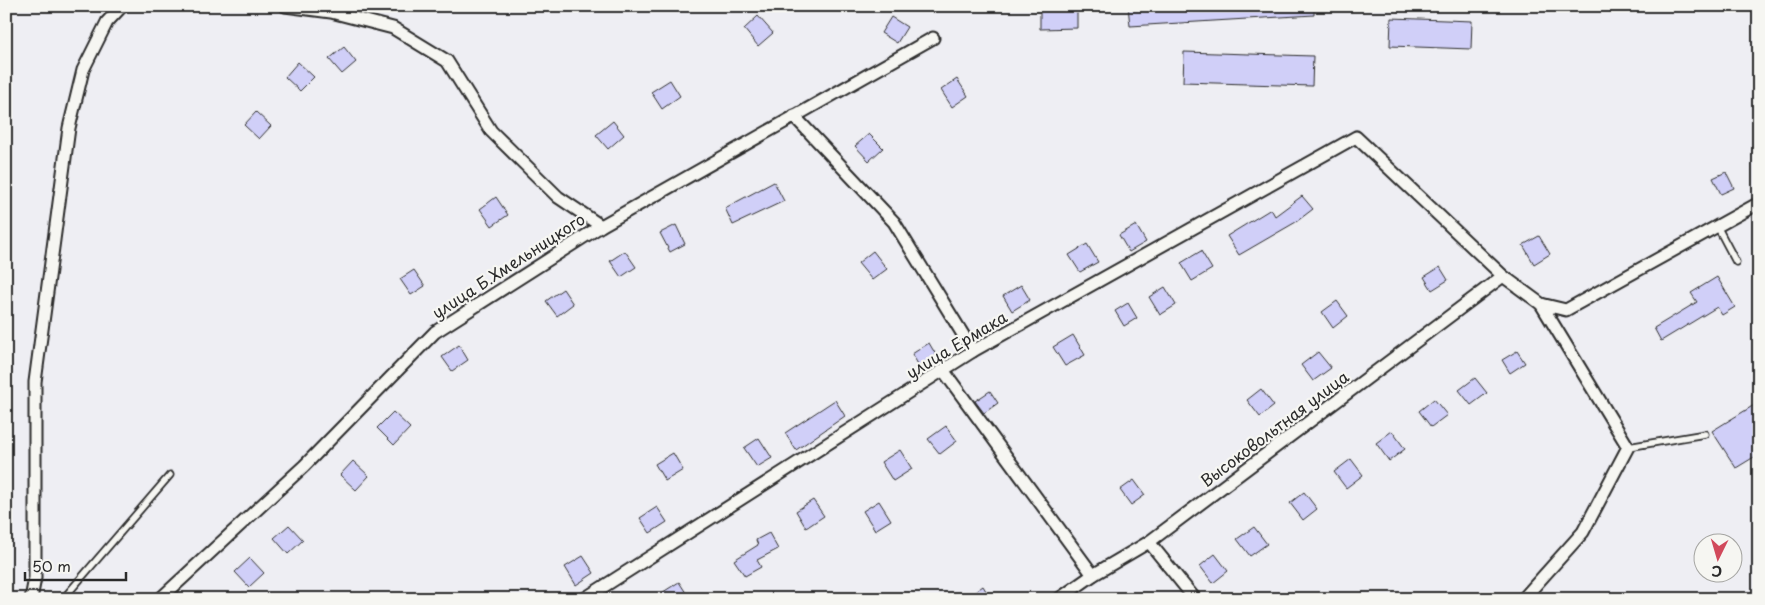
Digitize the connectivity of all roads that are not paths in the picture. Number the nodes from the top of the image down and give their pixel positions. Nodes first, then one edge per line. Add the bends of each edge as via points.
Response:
1 (122, 6) edge
2 (285, 6) edge
3 (933, 38) dead end
4 (794, 116) junction
5 (1759, 203) edge
6 (600, 226) junction
7 (1717, 226) junction
8 (1736, 262) dead end
9 (1503, 276) junction
10 (1541, 304) junction
11 (973, 351) junction
12 (943, 370) junction
13 (1705, 434) dead end
14 (1628, 447) junction
15 (170, 475) dead end
16 (1150, 542) junction
17 (1093, 575) junction
18 (31, 599) edge
19 (62, 599) edge
20 (160, 599) edge
21 (584, 599) edge
22 (1059, 599) edge
23 (1195, 599) edge
24 (1523, 599) edge

1 - 18 street via 107,22 84,70 69,128 35,382 35,578
2 - 6 street via 331,12 393,28 447,61 491,131 558,197
3 - 4 street, улица Б.Хмельницкого
4 - 6 street, улица Б.Хмельницкого
4 - 11 street via 894,222
5 - 7 street
6 - 20 street, улица Б.Хмельницкого via 435,332 304,466
7 - 8 lane
7 - 10 street via 1566,310
9 - 10 street
9 - 11 street, улица Ермака via 1356,137
9 - 16 street, Высоковольтная улица
10 - 14 street
11 - 12 street, улица Ермака
12 - 17 street
12 - 21 street, улица Ермака
13 - 14 lane
14 - 24 street via 1583,532
15 - 19 lane
16 - 17 street, Высоковольтная улица
16 - 23 street
17 - 22 street, Высоковольтная улица

